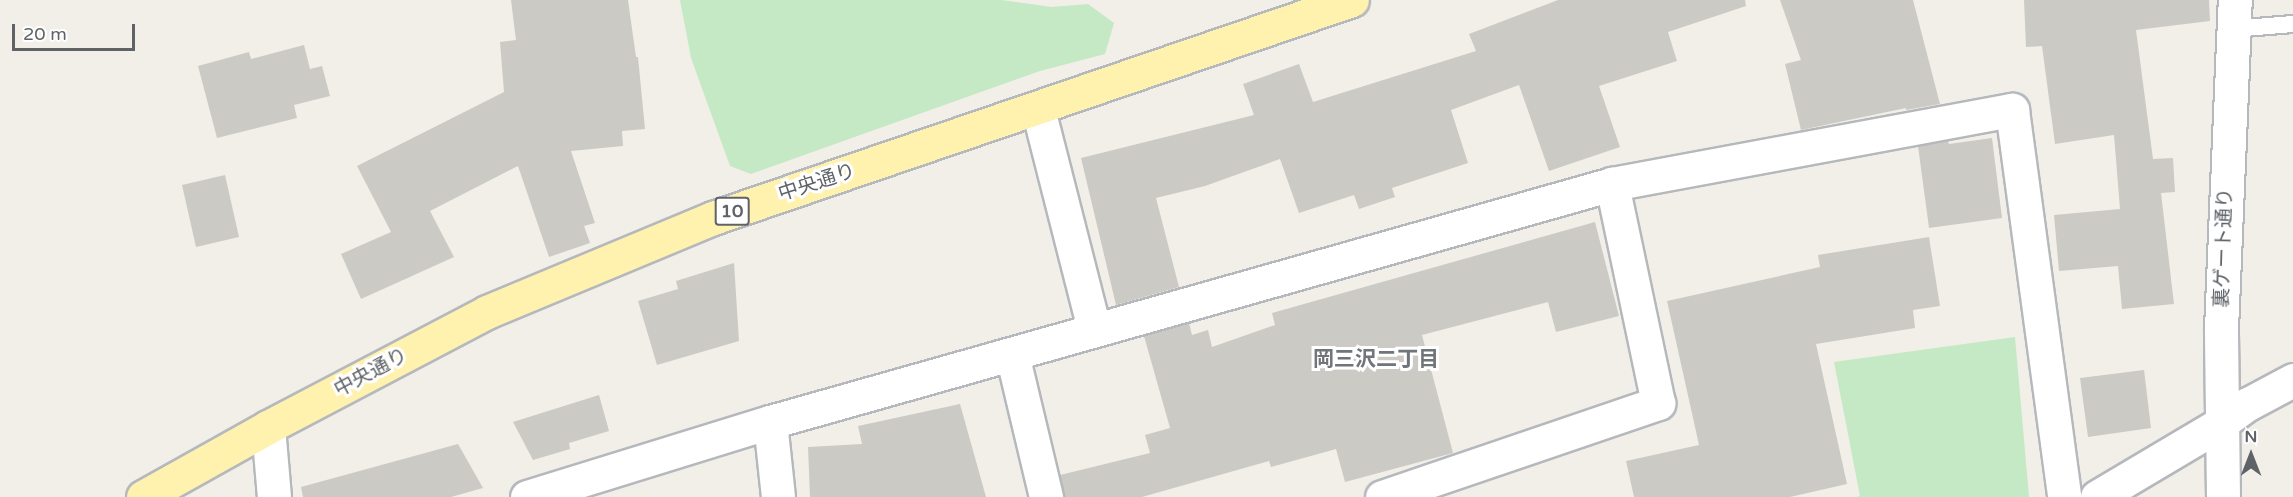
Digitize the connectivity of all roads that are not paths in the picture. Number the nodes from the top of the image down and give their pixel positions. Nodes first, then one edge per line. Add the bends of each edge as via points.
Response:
1 (1352, 0) edge
2 (2234, 15) edge
3 (2293, 24) edge
4 (1038, 109) junction
5 (1612, 184) junction
6 (1094, 329) junction
7 (1012, 354) junction
8 (2293, 380) edge
9 (770, 422) junction
10 (2220, 424) junction
11 (268, 427) junction
12 (143, 497) edge
13 (274, 497) edge
14 (527, 497) edge
15 (778, 497) edge
16 (1046, 497) edge
17 (1382, 497) edge
18 (2064, 497) edge
19 (2097, 497) edge
20 (2223, 497) edge

1 - 4 main road, 中央通り / 10
2 - 3 lane
2 - 10 street, 裏ゲート通り
4 - 6 street
4 - 11 main road, 中央通り / 10 via 713,218 487,312
5 - 6 street
5 - 17 street via 1658,403
5 - 18 street via 2012,110
6 - 7 street
7 - 9 street
7 - 16 street
8 - 10 street
9 - 14 street
9 - 15 street
10 - 19 street
10 - 20 street, 裏ゲート通り
11 - 12 main road, 中央通り / 10
11 - 13 street

